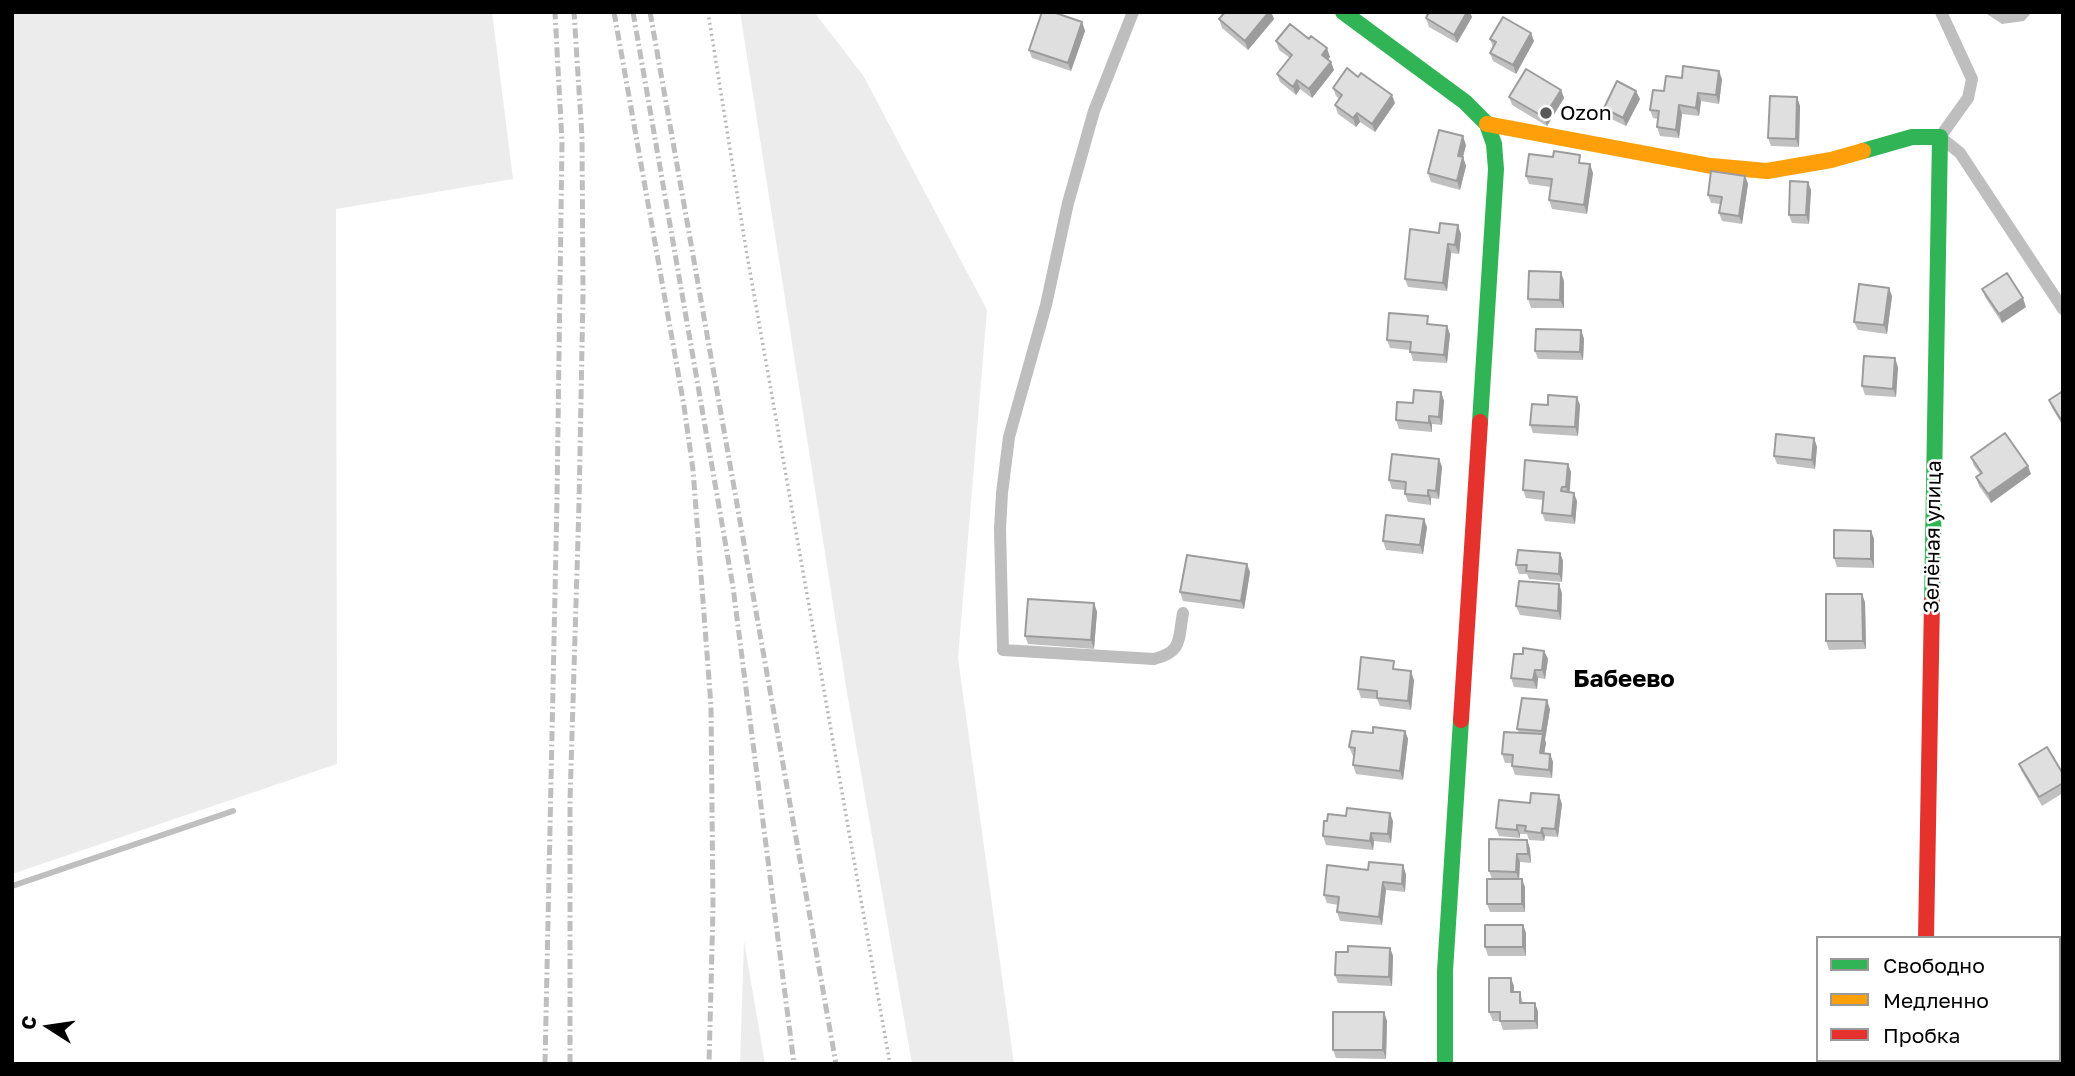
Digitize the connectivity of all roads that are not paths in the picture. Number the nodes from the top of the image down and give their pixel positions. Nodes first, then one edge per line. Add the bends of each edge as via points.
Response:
1 (1133, 12) edge
2 (1343, 12) edge
3 (1941, 12) edge
4 (1487, 124) junction
5 (1940, 137) junction
6 (2063, 309) edge
7 (1183, 612) dead end
8 (1926, 936) edge
9 (1445, 1064) edge

1 - 7 lane via 1094,111 1009,437 1000,529 1003,650 1154,659 1170,655 1177,645
2 - 4 street via 1465,102
3 - 5 lane via 1972,79 1968,98
4 - 5 street via 1711,166 1767,171 1831,160 1912,136
4 - 9 street via 1496,169 1445,971
5 - 6 lane via 1960,153
5 - 8 street, Зелёная улица

